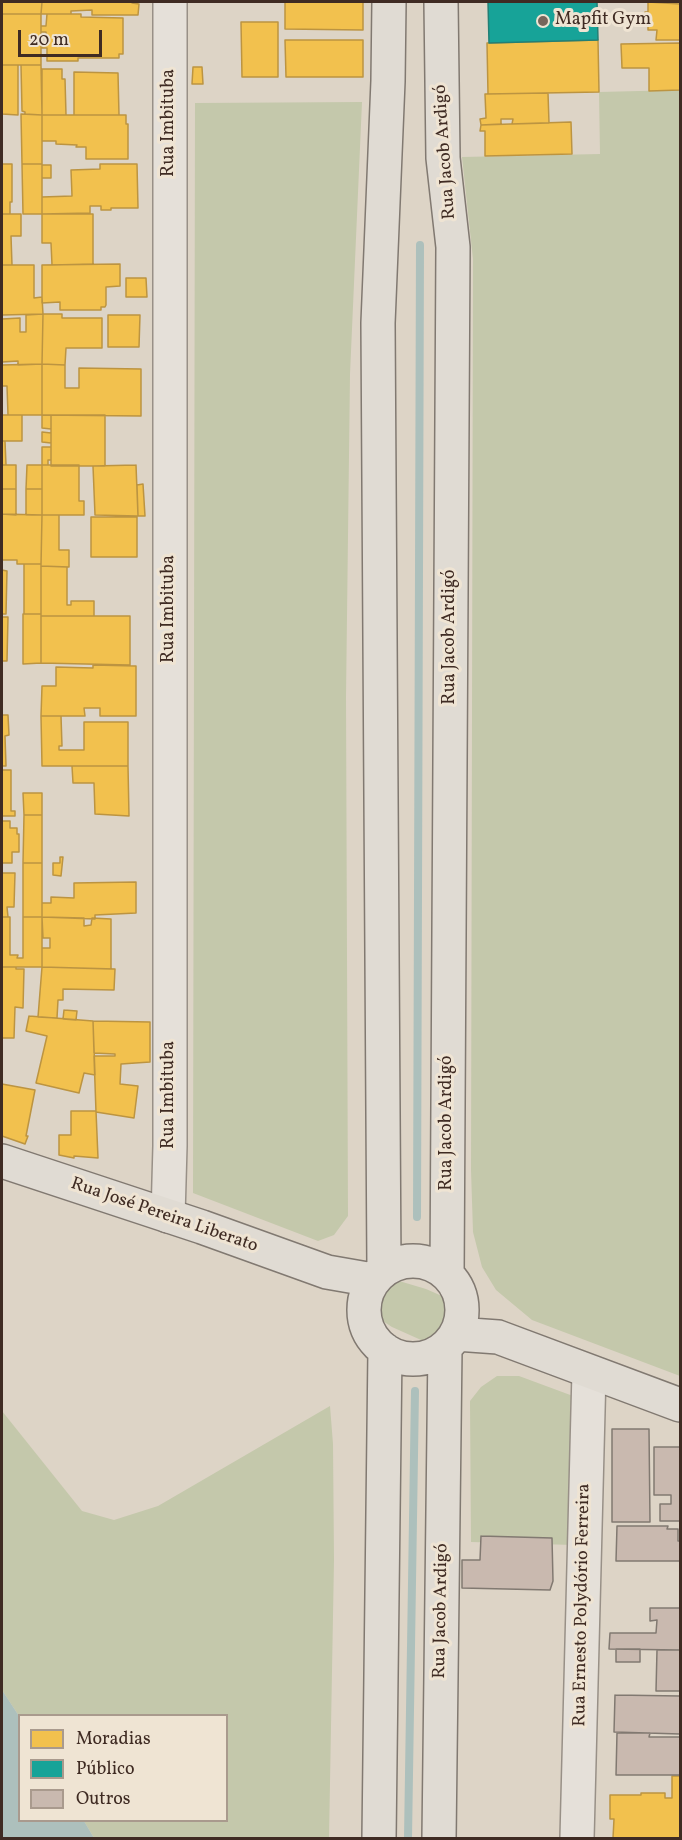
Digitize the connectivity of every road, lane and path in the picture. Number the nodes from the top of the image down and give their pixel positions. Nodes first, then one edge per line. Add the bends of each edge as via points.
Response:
1 (170, 2) edge
2 (389, 2) edge
3 (441, 2) edge
4 (2, 1161) edge
5 (168, 1216) junction
6 (327, 1272) junction
7 (379, 1275) junction
8 (454, 1287) junction
9 (364, 1312) junction
10 (498, 1337) junction
11 (450, 1341) junction
12 (385, 1350) junction
13 (589, 1372) junction
14 (681, 1405) edge
15 (379, 1839) edge
16 (439, 1839) edge
17 (577, 1839) edge

1 - 5 street, Rua Imbituba
2 - 7 main road via 378,323
3 - 8 main road, Rua Jacob Ardigó via 443,158 453,247
4 - 5 main road, Rua José Pereira Liberato
5 - 6 main road, Rua José Pereira Liberato
6 - 7 main road, Rua José Pereira Liberato
6 - 9 main road, Rua José Pereira Liberato
7 - 8 main road via 396,1263 423,1262 436,1266
7 - 9 main road via 366,1298
8 - 10 main road
8 - 11 main road via 462,1317
9 - 12 main road via 374,1340
10 - 11 main road
10 - 13 main road
11 - 12 main road via 434,1355 415,1359
11 - 16 main road, Rua Jacob Ardigó
12 - 15 main road
13 - 14 main road
13 - 17 street, Rua Ernesto Polydório Ferreira

